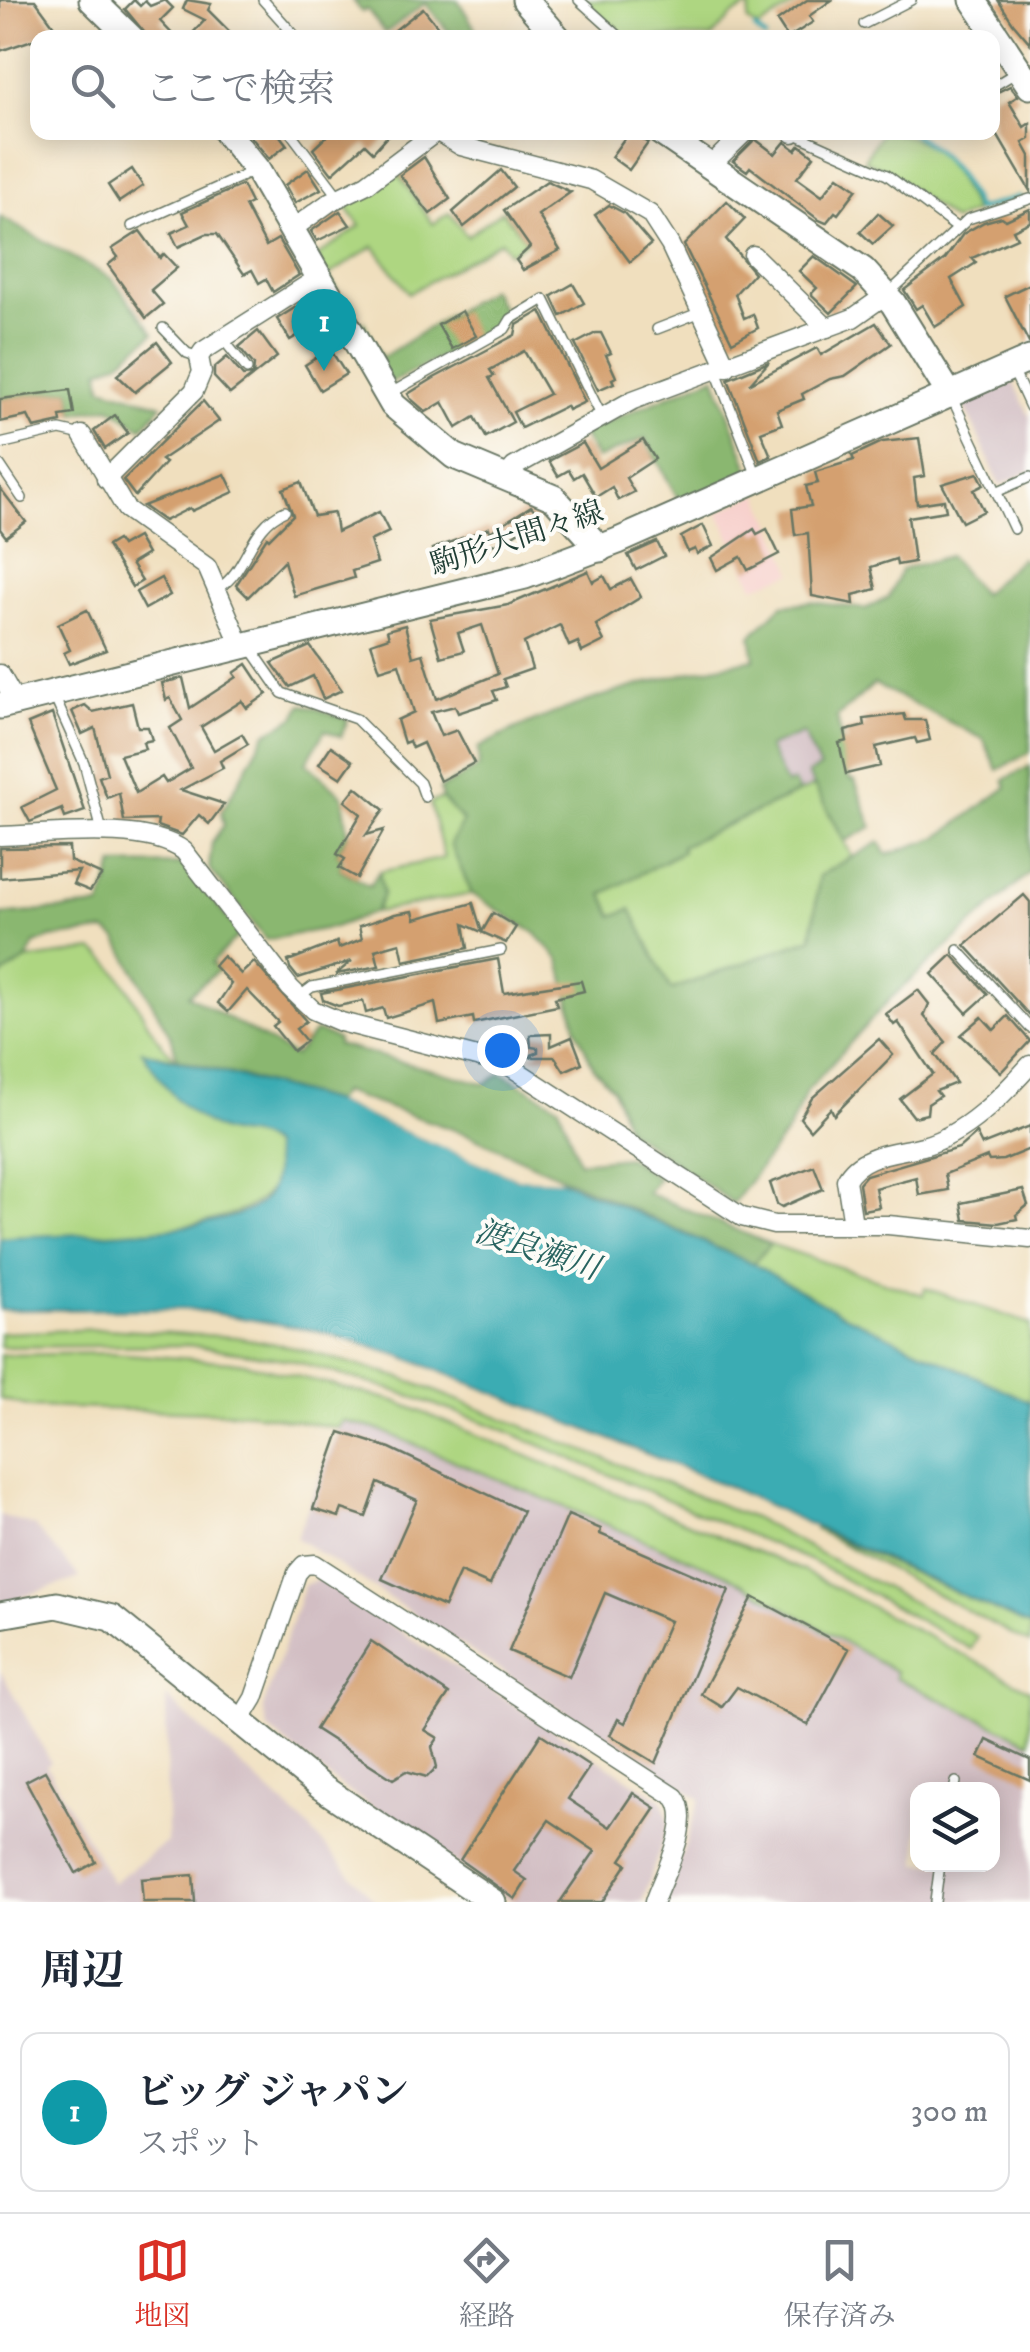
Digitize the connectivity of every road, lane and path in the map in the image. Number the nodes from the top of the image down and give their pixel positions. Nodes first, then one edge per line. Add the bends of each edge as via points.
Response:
1 (92, 0) edge
2 (264, 0) edge
3 (525, 0) edge
4 (580, 0) edge
5 (911, 0) edge
6 (973, 0) edge
7 (864, 24) dead end
8 (124, 30) edge
9 (290, 30) edge
10 (551, 30) edge
11 (612, 30) edge
12 (993, 30) edge
13 (1000, 40) edge
14 (1025, 78) edge
15 (1000, 85) edge
16 (233, 140) edge
17 (296, 140) edge
18 (426, 140) edge
19 (451, 140) edge
20 (672, 140) edge
21 (736, 140) edge
22 (809, 140) edge
23 (710, 166) junction
24 (257, 170) junction
25 (338, 197) junction
26 (1030, 199) edge
27 (132, 226) dead end
28 (958, 228) junction
29 (291, 230) junction
30 (753, 254) dead end
31 (318, 278) junction
32 (887, 294) junction
33 (701, 312) junction
34 (163, 328) dead end
35 (827, 328) junction
36 (657, 329) dead end
37 (222, 338) junction
38 (198, 357) junction
39 (1021, 363) edge
40 (247, 369) dead end
41 (722, 369) junction
42 (950, 395) junction
43 (387, 396) junction
44 (1030, 407) edge
45 (602, 415) junction
46 (82, 435) joint
47 (0, 444) edge
48 (0, 465) edge
49 (1030, 477) edge
50 (106, 479) junction
51 (504, 479) junction
52 (758, 480) junction
53 (996, 492) junction
54 (22, 498) dead end
55 (285, 511) dead end
56 (1014, 529) dead end
57 (600, 549) junction
58 (219, 588) junction
59 (245, 645) junction
60 (0, 674) edge
61 (53, 692) junction
62 (8, 704) edge
63 (425, 796) dead end
64 (102, 834) junction
65 (0, 836) edge
66 (501, 950) dead end
67 (958, 950) dead end
68 (298, 998) junction
69 (1030, 1028) edge
70 (1030, 1064) edge
71 (853, 1224) junction
72 (1030, 1239) edge
73 (0, 1615) edge
74 (240, 1722) junction
75 (939, 1872) edge
76 (493, 1902) edge
77 (654, 1902) edge
78 (935, 1902) edge

1 - 8 street
2 - 9 lane
3 - 10 street
4 - 11 lane
5 - 7 lane
6 - 12 street
13 - 14 street
14 - 15 lane
16 - 24 street
17 - 25 lane
18 - 25 street
19 - 33 street via 592,180 650,214
20 - 23 street
21 - 23 street
22 - 28 lane via 887,176
23 - 32 street via 864,270
24 - 27 lane
24 - 29 street
25 - 29 street
26 - 28 lane
28 - 32 lane
29 - 31 street
30 - 35 street
31 - 37 street
31 - 43 street
32 - 35 street
32 - 42 street
33 - 36 lane
33 - 41 street
34 - 38 lane
35 - 41 street
37 - 38 street
37 - 40 lane
38 - 50 street via 202,372 194,391
39 - 42 street, 駒形大間々線
39 - 44 lane
41 - 45 street
41 - 52 lane
42 - 52 street, 駒形大間々線
42 - 53 lane
43 - 45 lane via 505,329 544,299
43 - 51 street via 436,444
45 - 51 street
46 - 47 lane via 60,430
46 - 50 street
48 - 54 lane
49 - 53 lane
50 - 58 street via 126,509 198,559
51 - 57 street via 560,502
52 - 57 street, 駒形大間々線
53 - 56 lane
55 - 58 lane via 261,528
57 - 59 street, 駒形大間々線 via 475,591
58 - 59 street
59 - 61 street, 駒形大間々線
59 - 63 lane via 276,688 356,719
60 - 62 street
61 - 62 street, 駒形大間々線
61 - 64 lane via 84,764
64 - 65 street
64 - 68 street via 155,839 184,850
66 - 68 lane via 312,988
67 - 69 lane
68 - 71 street via 329,1018 508,1065 742,1216 774,1224
70 - 71 street via 985,1109 939,1141 858,1163 846,1180
71 - 72 street
73 - 74 street via 57,1605 112,1618
74 - 76 street via 330,1794
74 - 77 street via 297,1573 315,1564 676,1797 682,1822
75 - 78 lane

